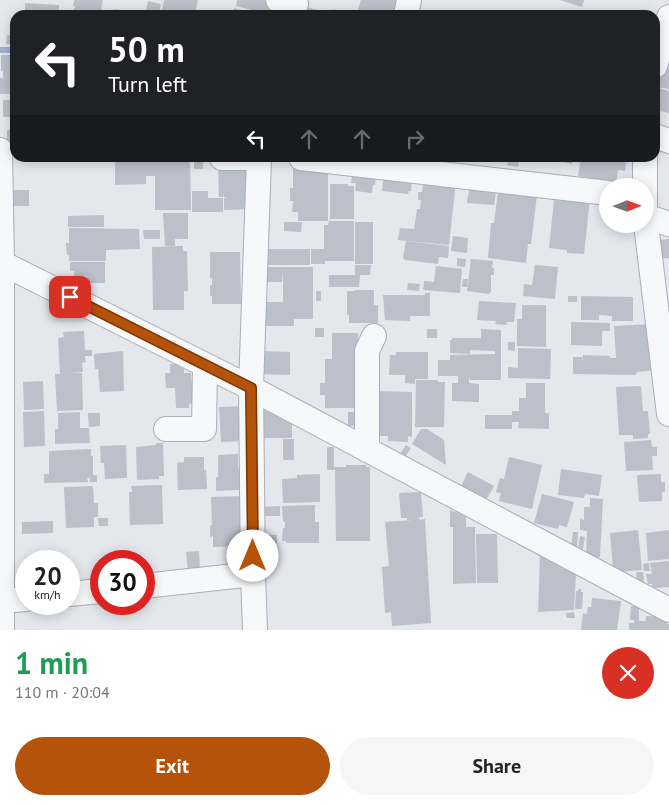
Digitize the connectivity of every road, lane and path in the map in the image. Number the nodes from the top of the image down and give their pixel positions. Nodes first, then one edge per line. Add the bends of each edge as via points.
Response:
1 (669, 17) edge
2 (660, 48) edge
3 (0, 151) edge
4 (259, 162) edge
5 (379, 162) edge
6 (645, 162) edge
7 (645, 178) edge
8 (599, 192) edge
9 (654, 219) edge
10 (669, 224) edge
11 (648, 233) edge
12 (1, 262) edge
13 (374, 336) dead end
14 (1, 342) edge
15 (205, 365) junction
16 (251, 388) junction
17 (669, 414) edge
18 (166, 428) dead end
19 (367, 450) junction
20 (1, 502) edge
21 (253, 574) junction
22 (155, 585) edge
23 (15, 600) edge
24 (2, 601) junction
25 (669, 610) edge
26 (2, 630) edge
27 (255, 630) edge

1 - 2 street
3 - 12 street
4 - 16 street
5 - 8 street
6 - 7 street
9 - 10 street
11 - 17 street
12 - 14 street
12 - 15 street
13 - 19 street via 367,351
14 - 20 street
15 - 16 street
15 - 18 street via 204,429
16 - 19 street
16 - 21 street
19 - 25 street
20 - 24 street
21 - 22 street
21 - 27 street
23 - 24 street
24 - 26 street

